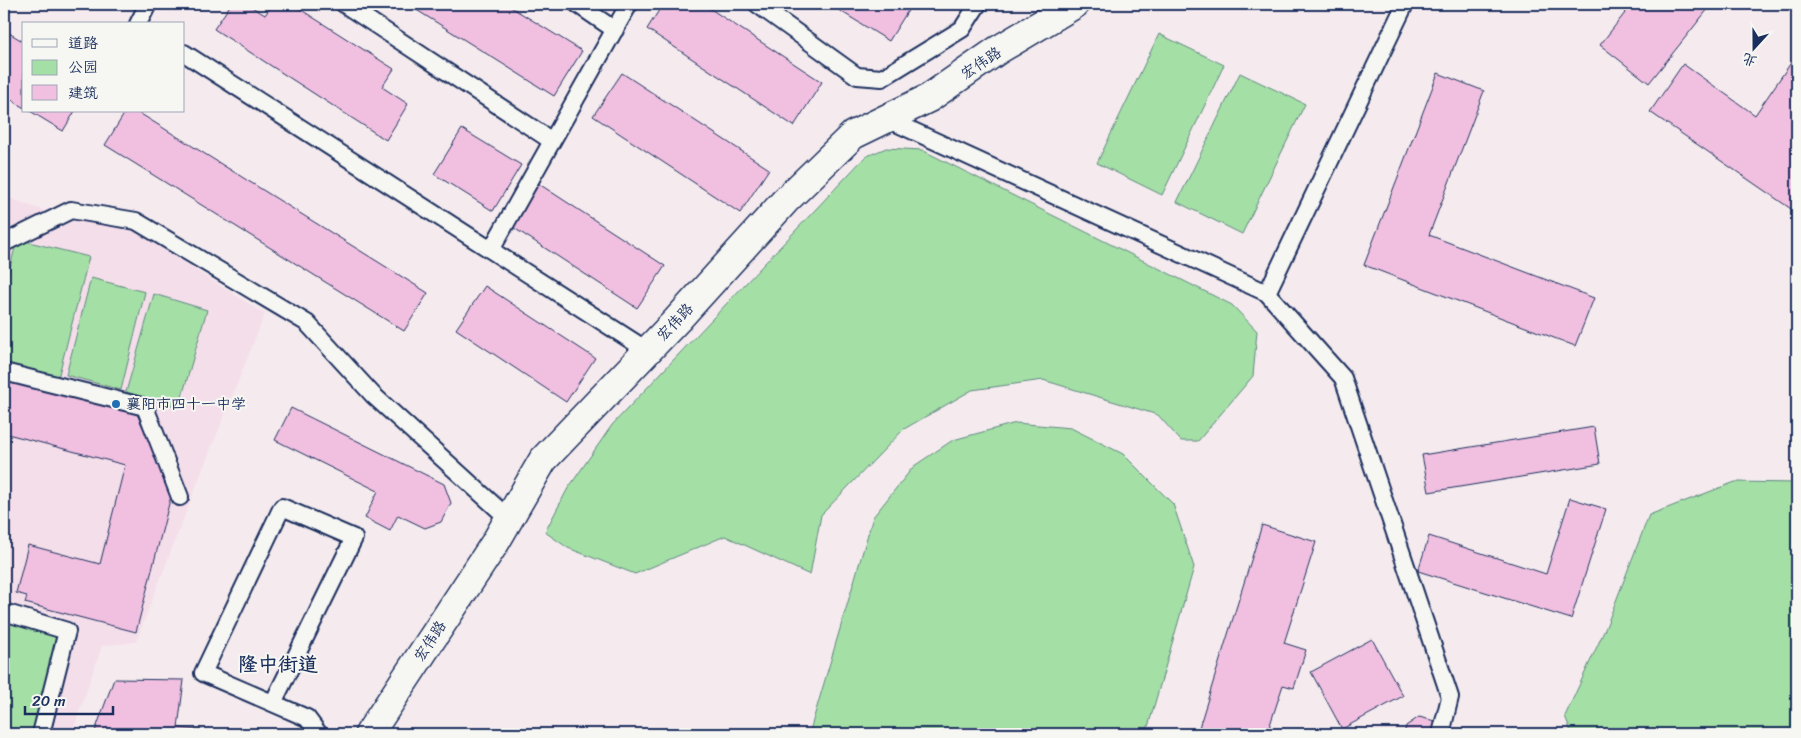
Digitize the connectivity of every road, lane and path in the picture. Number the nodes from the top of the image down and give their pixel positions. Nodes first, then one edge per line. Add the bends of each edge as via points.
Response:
1 (148, 4) edge
2 (344, 4) edge
3 (577, 4) edge
4 (629, 4) edge
5 (757, 4) edge
6 (978, 4) edge
7 (1075, 4) edge
8 (1406, 4) edge
9 (139, 22) edge
10 (615, 30) junction
11 (185, 54) edge
12 (887, 119) junction
13 (552, 141) junction
14 (4, 243) edge
15 (491, 250) junction
16 (1267, 293) junction
17 (648, 351) junction
18 (4, 372) edge
19 (180, 497) dead end
20 (508, 519) junction
21 (4, 612) edge
22 (273, 703) junction
23 (41, 734) edge
24 (320, 734) edge
25 (369, 734) edge
26 (1441, 734) edge

1 - 9 lane
2 - 13 lane
3 - 10 lane
4 - 10 lane
5 - 6 lane via 857,76 882,78 962,30
7 - 12 street, 宏伟路 via 998,50 929,98
8 - 16 lane
10 - 13 lane
11 - 15 lane
12 - 16 lane
12 - 17 street, 宏伟路 via 853,135 785,201
13 - 15 lane
14 - 20 lane via 71,210 136,221 307,323 373,395
15 - 17 lane
16 - 26 lane via 1343,378 1450,696
17 - 20 street, 宏伟路 via 543,460
18 - 19 lane via 145,407
20 - 25 street, 宏伟路
21 - 23 lane via 67,630
22 - 22 lane via 203,673 282,507 354,538
22 - 24 lane via 307,718

